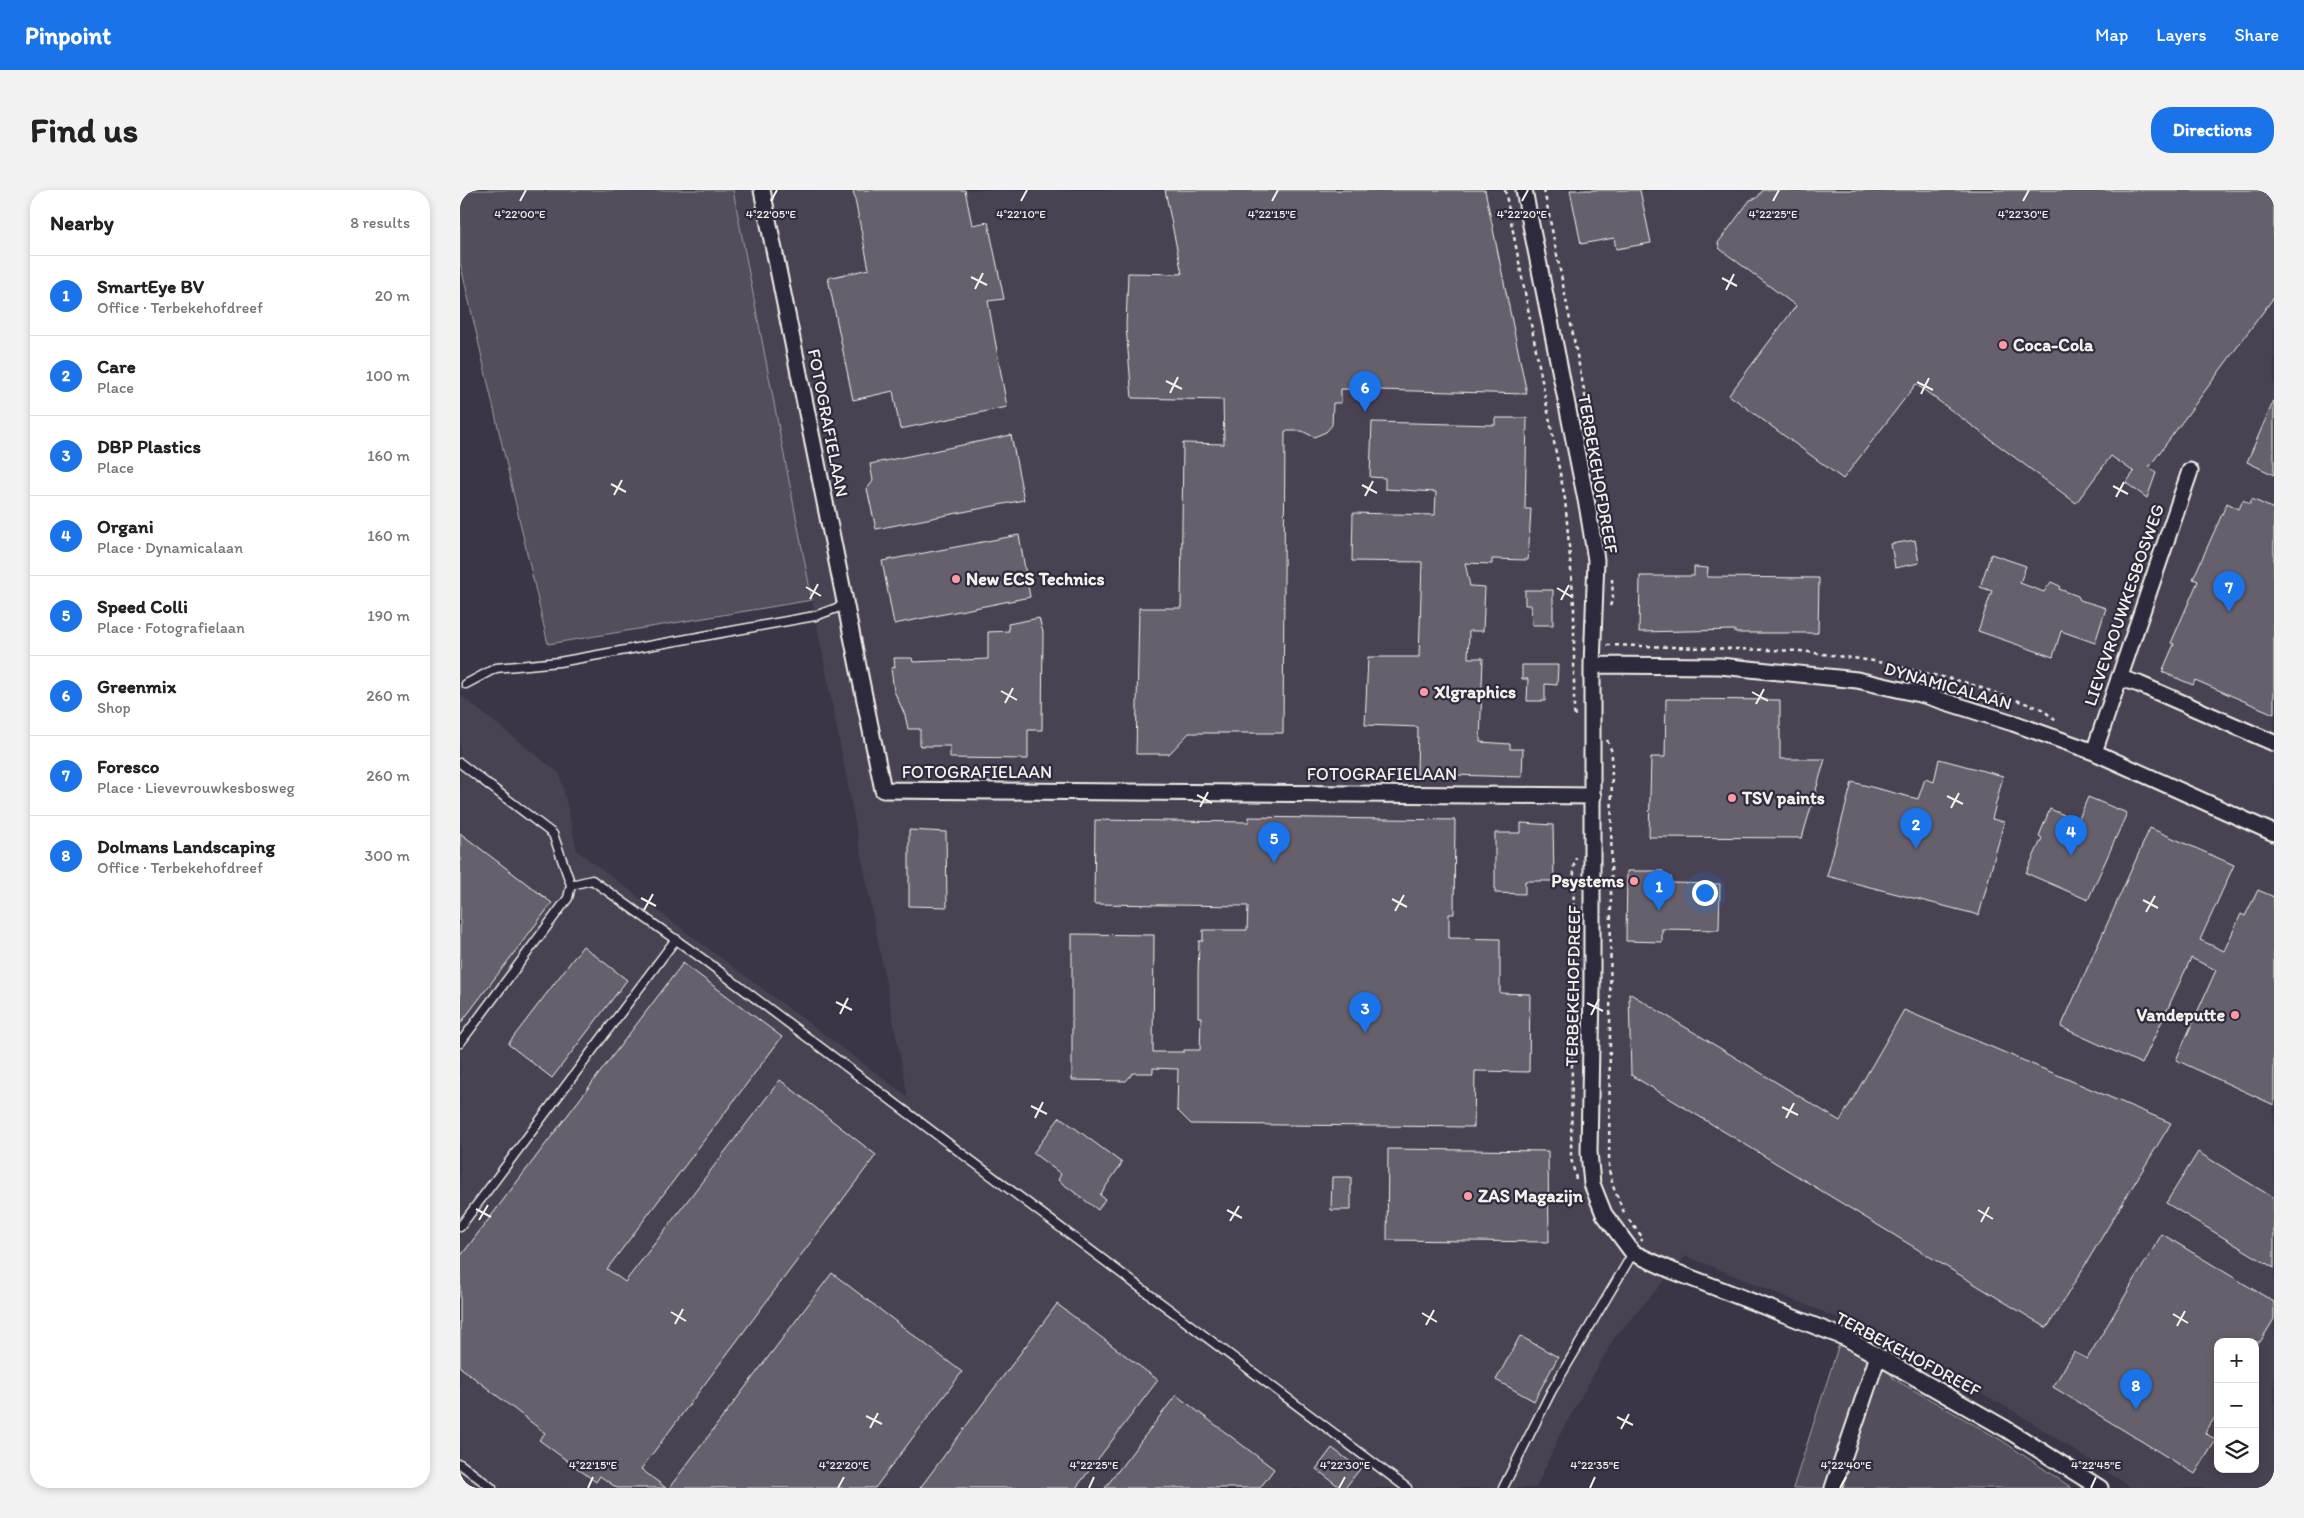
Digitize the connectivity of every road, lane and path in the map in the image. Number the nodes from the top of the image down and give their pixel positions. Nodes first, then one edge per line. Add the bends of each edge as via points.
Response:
1 (762, 190) edge
2 (1505, 190) edge
3 (1524, 190) edge
4 (2190, 471) dead end
5 (845, 605) junction
6 (1592, 665) junction
7 (1575, 670) dead end
8 (2119, 678) junction
9 (466, 684) dead end
10 (1606, 737) dead end
11 (2274, 743) edge
12 (2094, 752) junction
13 (460, 763) edge
14 (1593, 796) junction
15 (2274, 833) edge
16 (571, 885) junction
17 (676, 939) junction
18 (460, 1043) edge
19 (460, 1227) edge
20 (1643, 1238) dead end
21 (1633, 1253) junction
22 (1878, 1356) junction
23 (460, 1464) edge
24 (492, 1488) edge
25 (1407, 1488) edge
26 (1503, 1488) edge
27 (1833, 1488) edge
28 (2100, 1488) edge

1 - 5 street, FOTOGRAFIELAAN
2 - 7 path via 1565,499 1572,567
3 - 6 street, TERBEKEHOFDREEF via 1596,560
4 - 8 street, LIEVEVROUWKESBOSWEG
5 - 9 lane via 815,616 587,656 496,668
5 - 14 street, FOTOGRAFIELAAN via 883,790
6 - 12 street, DYNAMICALAAN via 1720,666 1856,680 1933,698 2013,722
6 - 14 street, TERBEKEHOFDREEF
8 - 11 street
8 - 12 street, LIEVEVROUWKESBOSWEG
10 - 20 path via 1612,752 1609,1170 1626,1216
12 - 15 street, DYNAMICALAAN
13 - 16 lane via 553,834
14 - 21 street, TERBEKEHOFDREEF via 1589,1152 1592,1184 1604,1214
16 - 17 lane via 592,880
16 - 18 lane via 568,898
17 - 19 lane
17 - 25 lane
21 - 22 street, TERBEKEHOFDREEF via 1846,1338
21 - 26 lane via 1551,1392
22 - 27 street
22 - 28 street, TERBEKEHOFDREEF via 2006,1429
23 - 24 lane

